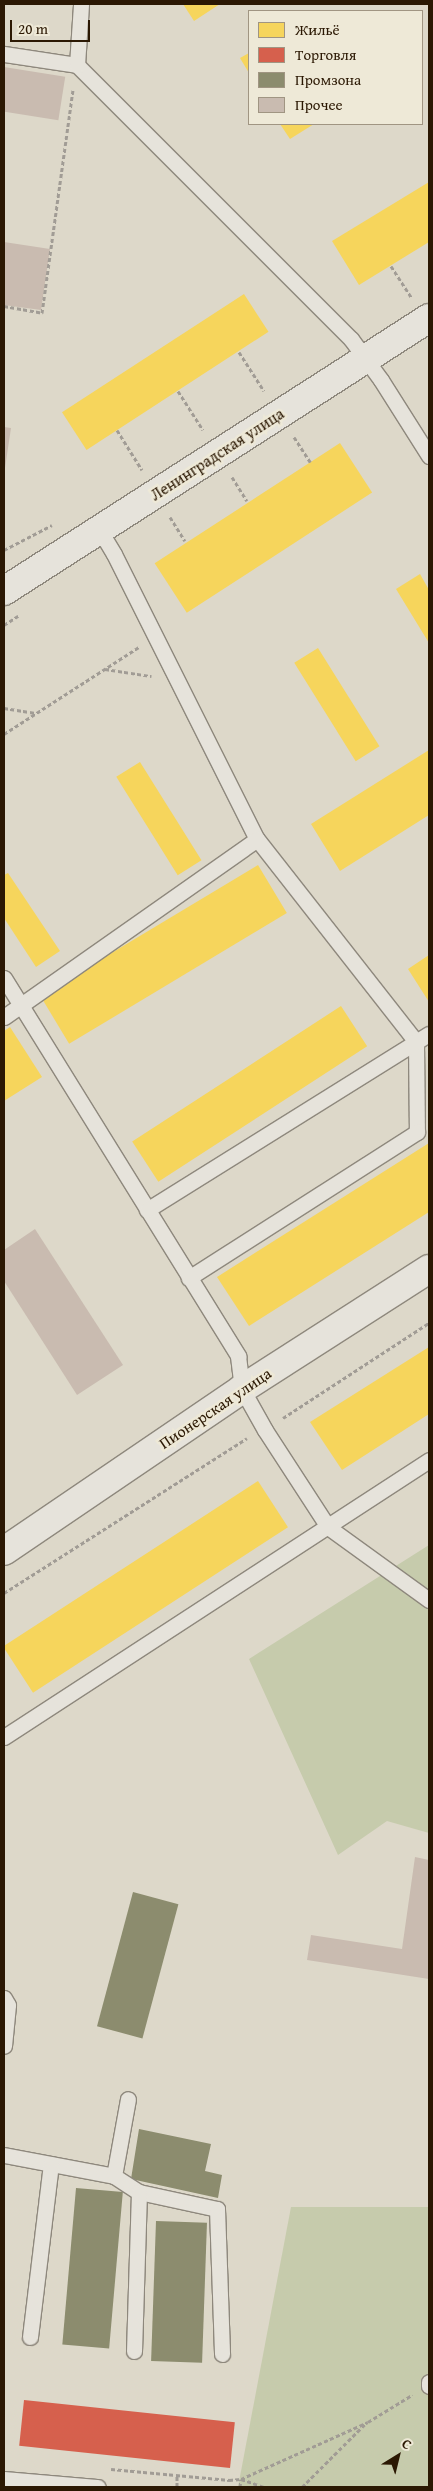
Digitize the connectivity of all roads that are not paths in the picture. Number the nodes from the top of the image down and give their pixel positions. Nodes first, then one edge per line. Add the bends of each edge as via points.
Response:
1 (81, 4) edge
2 (4, 54) edge
3 (77, 65) junction
4 (421, 309) edge
5 (365, 359) junction
6 (429, 456) edge
7 (100, 529) junction
8 (4, 591) edge
9 (257, 839) junction
10 (4, 978) edge
11 (21, 1006) junction
12 (4, 1017) edge
13 (429, 1034) edge
14 (416, 1042) junction
15 (147, 1210) junction
16 (429, 1269) edge
17 (189, 1278) junction
18 (242, 1390) junction
19 (429, 1460) edge
20 (328, 1527) junction
21 (4, 1550) edge
22 (429, 1600) edge
23 (4, 1737) edge
24 (4, 1998) edge
25 (4, 2046) edge
26 (128, 2099) dead end
27 (4, 2155) edge
28 (50, 2164) junction
29 (114, 2176) junction
30 (139, 2192) junction
31 (30, 2337) dead end
32 (134, 2351) dead end
33 (222, 2354) dead end
34 (4, 2479) edge
35 (98, 2487) edge

1 - 3 lane
2 - 3 lane
3 - 5 lane via 351,339
4 - 5 street, Ленинградская улица
5 - 6 lane
5 - 7 street, Ленинградская улица
7 - 8 street, Ленинградская улица
7 - 9 lane
9 - 11 lane
9 - 14 lane
10 - 11 lane
11 - 12 lane
11 - 15 lane
13 - 14 lane
14 - 15 lane
14 - 17 lane via 417,1132
15 - 17 lane
16 - 18 street, Пионерская улица
17 - 18 lane via 238,1356
18 - 20 lane
18 - 21 street, Пионерская улица
19 - 20 lane
20 - 22 lane
20 - 23 lane
24 - 25 lane via 8,2005
26 - 29 lane
27 - 28 lane
28 - 29 lane
28 - 31 lane
29 - 30 lane
30 - 32 lane
30 - 33 lane via 218,2209
34 - 35 lane

